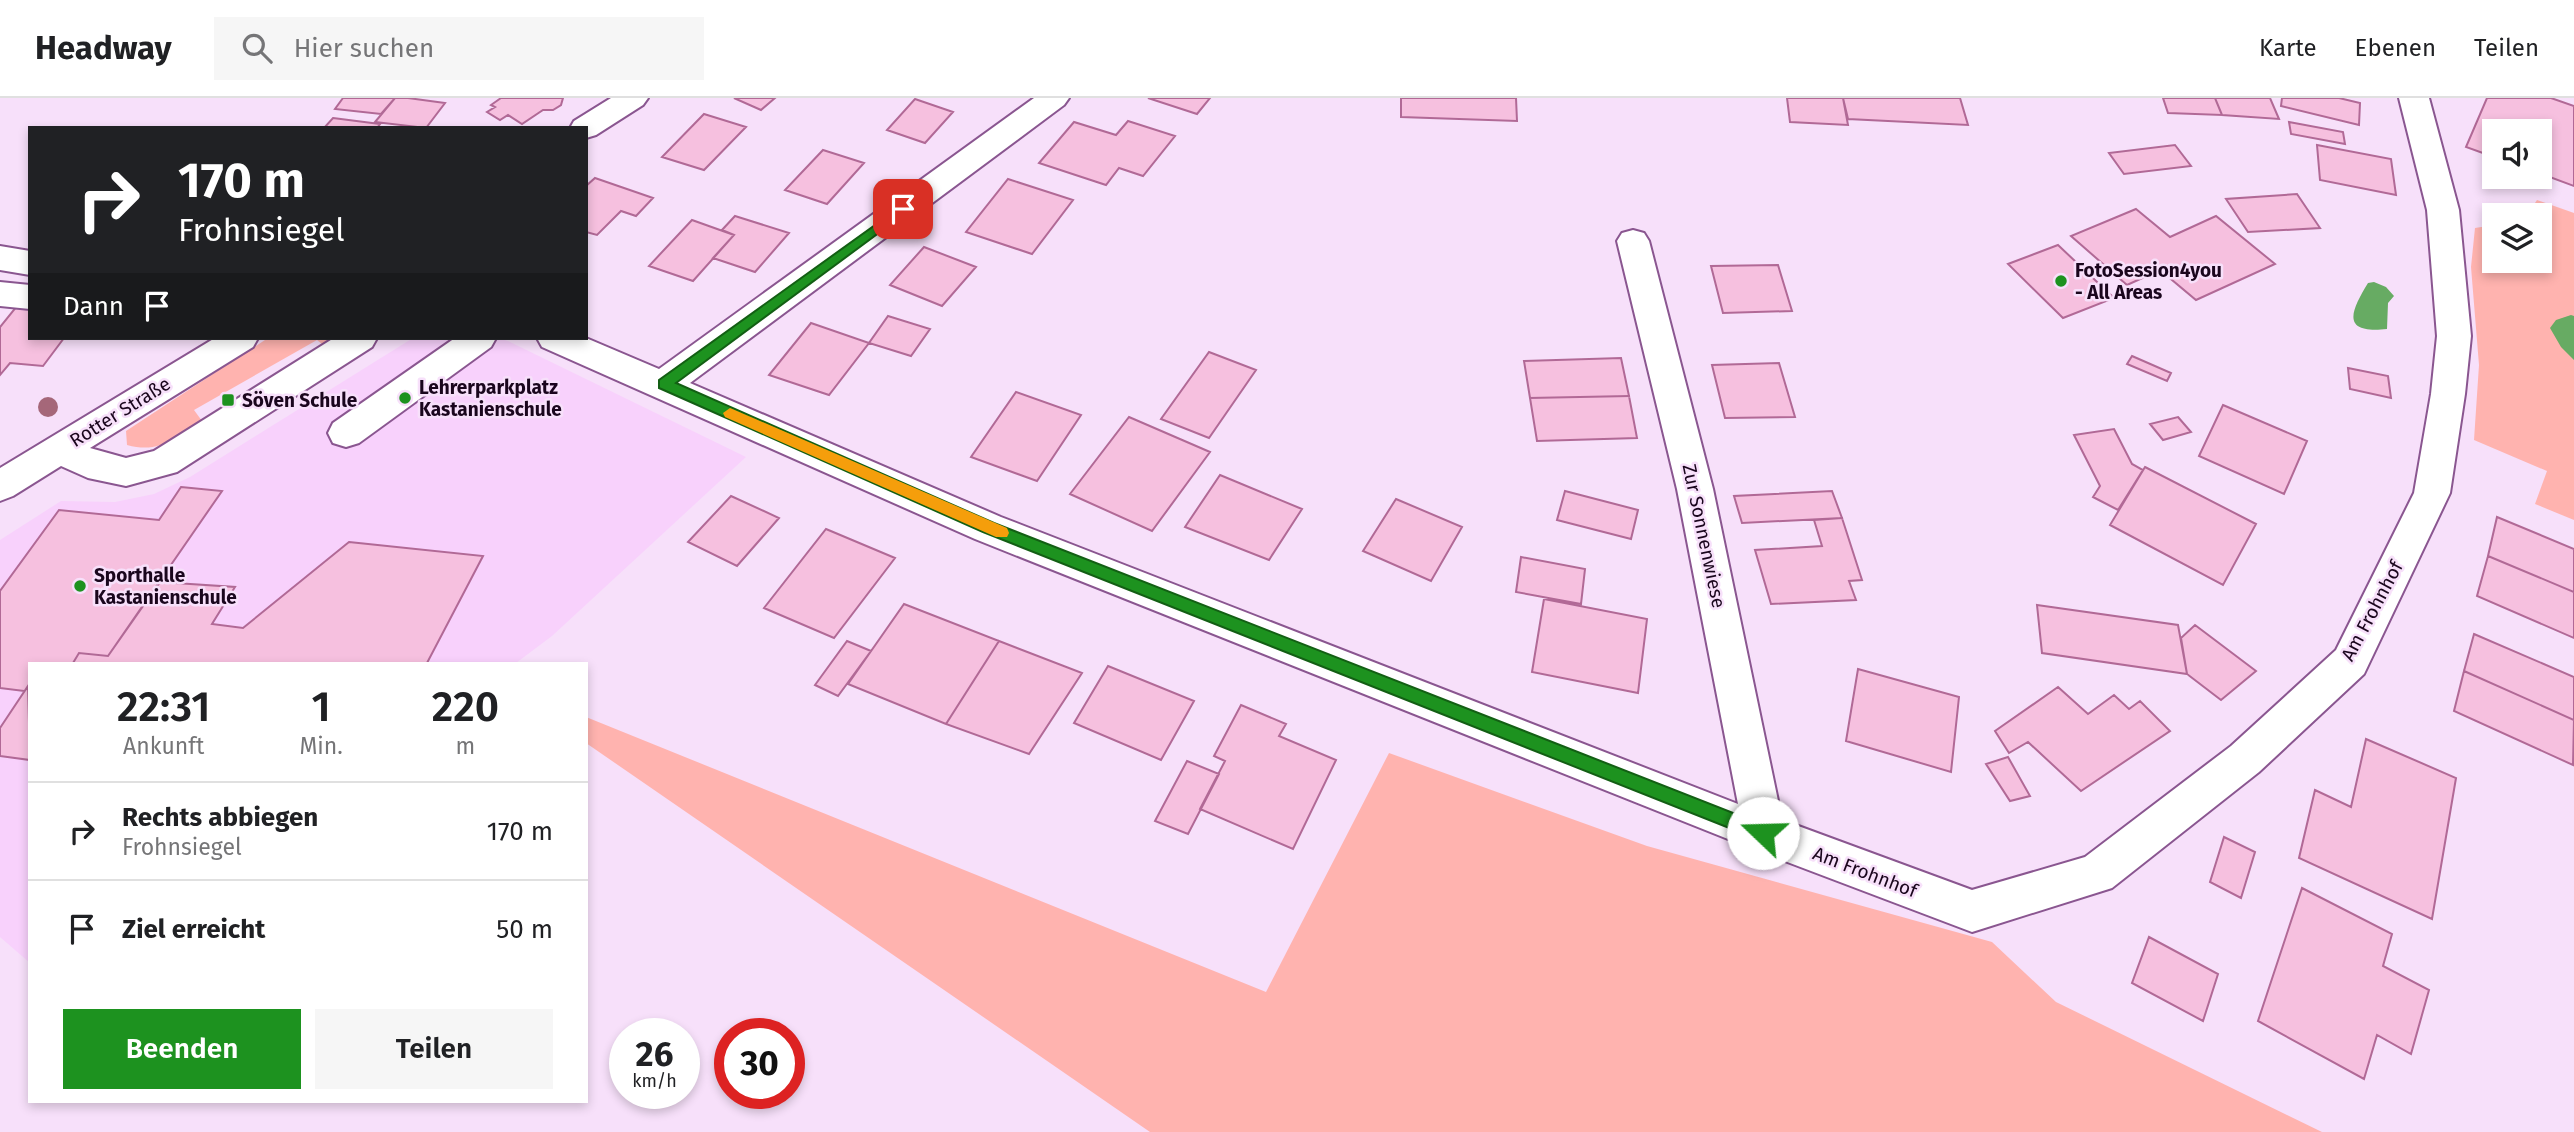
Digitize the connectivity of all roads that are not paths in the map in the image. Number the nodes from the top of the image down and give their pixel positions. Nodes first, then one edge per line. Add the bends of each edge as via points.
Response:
1 (633, 98) edge
2 (1055, 98) edge
3 (2414, 98) edge
4 (588, 126) edge
5 (1633, 241) dead end
6 (0, 294) edge
7 (28, 297) edge
8 (238, 340) edge
9 (357, 340) edge
10 (476, 340) edge
11 (559, 340) edge
12 (664, 384) junction
13 (346, 433) dead end
14 (60, 449) junction
15 (0, 486) edge
16 (1763, 833) junction

1 - 4 street
2 - 12 street
3 - 16 street, Am Frohnhof via 2443,210 2448,250 2454,336 2448,394 2432,494 2350,662 2245,760 2097,874 1972,911
5 - 16 street, Zur Sonnenwiese via 1695,489
6 - 7 street
8 - 14 street, Rotter Straße
9 - 14 street via 164,462 126,472 88,464
10 - 13 street
11 - 12 street, Am Frohnhof
12 - 16 street, Am Frohnhof via 988,528
14 - 15 street, Rotter Straße

